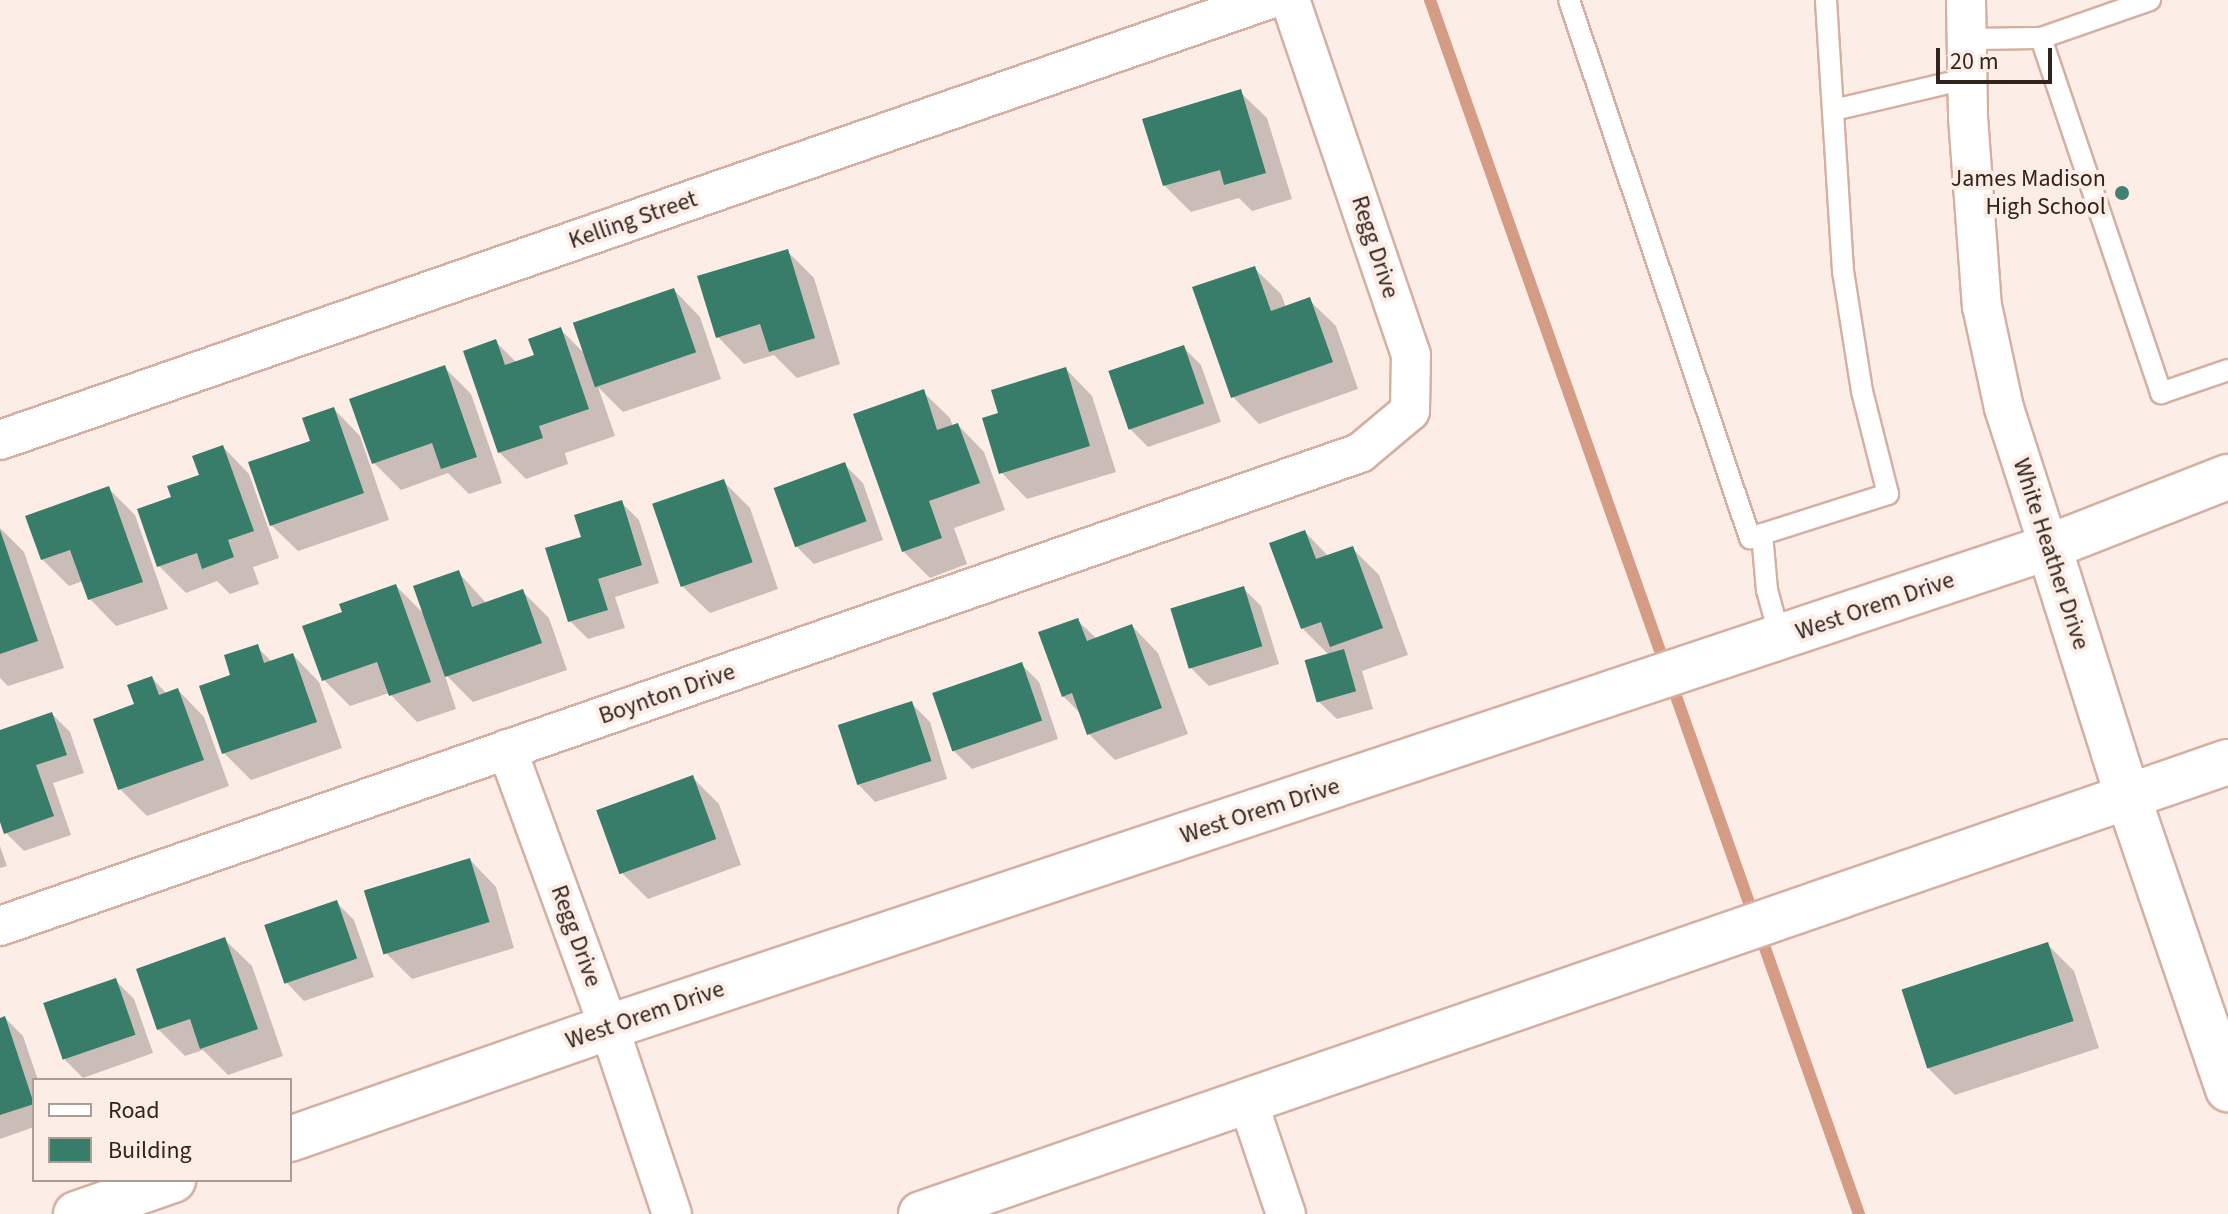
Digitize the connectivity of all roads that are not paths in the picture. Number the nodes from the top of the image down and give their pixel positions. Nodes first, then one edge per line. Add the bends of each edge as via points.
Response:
1 (1267, 0) edge
2 (1290, 0) edge
3 (1569, 0) edge
4 (1826, 0) edge
5 (1966, 0) edge
6 (2150, 0) edge
7 (2041, 38) junction
8 (1970, 39) junction
9 (1969, 78) junction
10 (1834, 110) junction
11 (2228, 370) edge
12 (0, 440) edge
13 (1335, 462) joint
14 (2228, 477) edge
15 (1762, 534) junction
16 (2049, 547) junction
17 (1763, 643) junction
18 (507, 749) junction
19 (2228, 762) edge
20 (2128, 797) junction
21 (0, 926) edge
22 (609, 1027) junction
23 (2228, 1089) edge
24 (1248, 1102) junction
25 (292, 1138) edge
26 (167, 1182) edge
27 (998, 1201) edge
28 (1280, 1212) edge
29 (76, 1214) edge
30 (672, 1214) edge
31 (921, 1214) edge

1 - 12 street, Kelling Street
2 - 13 street, Regg Drive via 1411,355 1410,411 1360,453
3 - 15 lane via 1750,538
4 - 10 lane
5 - 8 street, White Heather Drive
6 - 7 lane
7 - 8 lane
7 - 11 lane via 2161,393
8 - 9 street, White Heather Drive
9 - 10 lane
9 - 16 street, White Heather Drive via 1982,306 2004,408
10 - 15 lane via 1843,271 1862,391 1888,494
13 - 18 street, Boynton Drive
14 - 16 main road, West Orem Drive
15 - 17 lane via 1767,590
16 - 17 main road, West Orem Drive
16 - 20 main road, White Heather Drive
17 - 22 main road, West Orem Drive
18 - 21 street, Boynton Drive
18 - 22 street, Regg Drive
19 - 20 main road
20 - 23 main road, White Heather Drive
20 - 24 main road
22 - 25 main road, West Orem Drive
22 - 30 street, Regg Drive
24 - 27 main road
24 - 28 street
26 - 29 main road
27 - 31 main road

